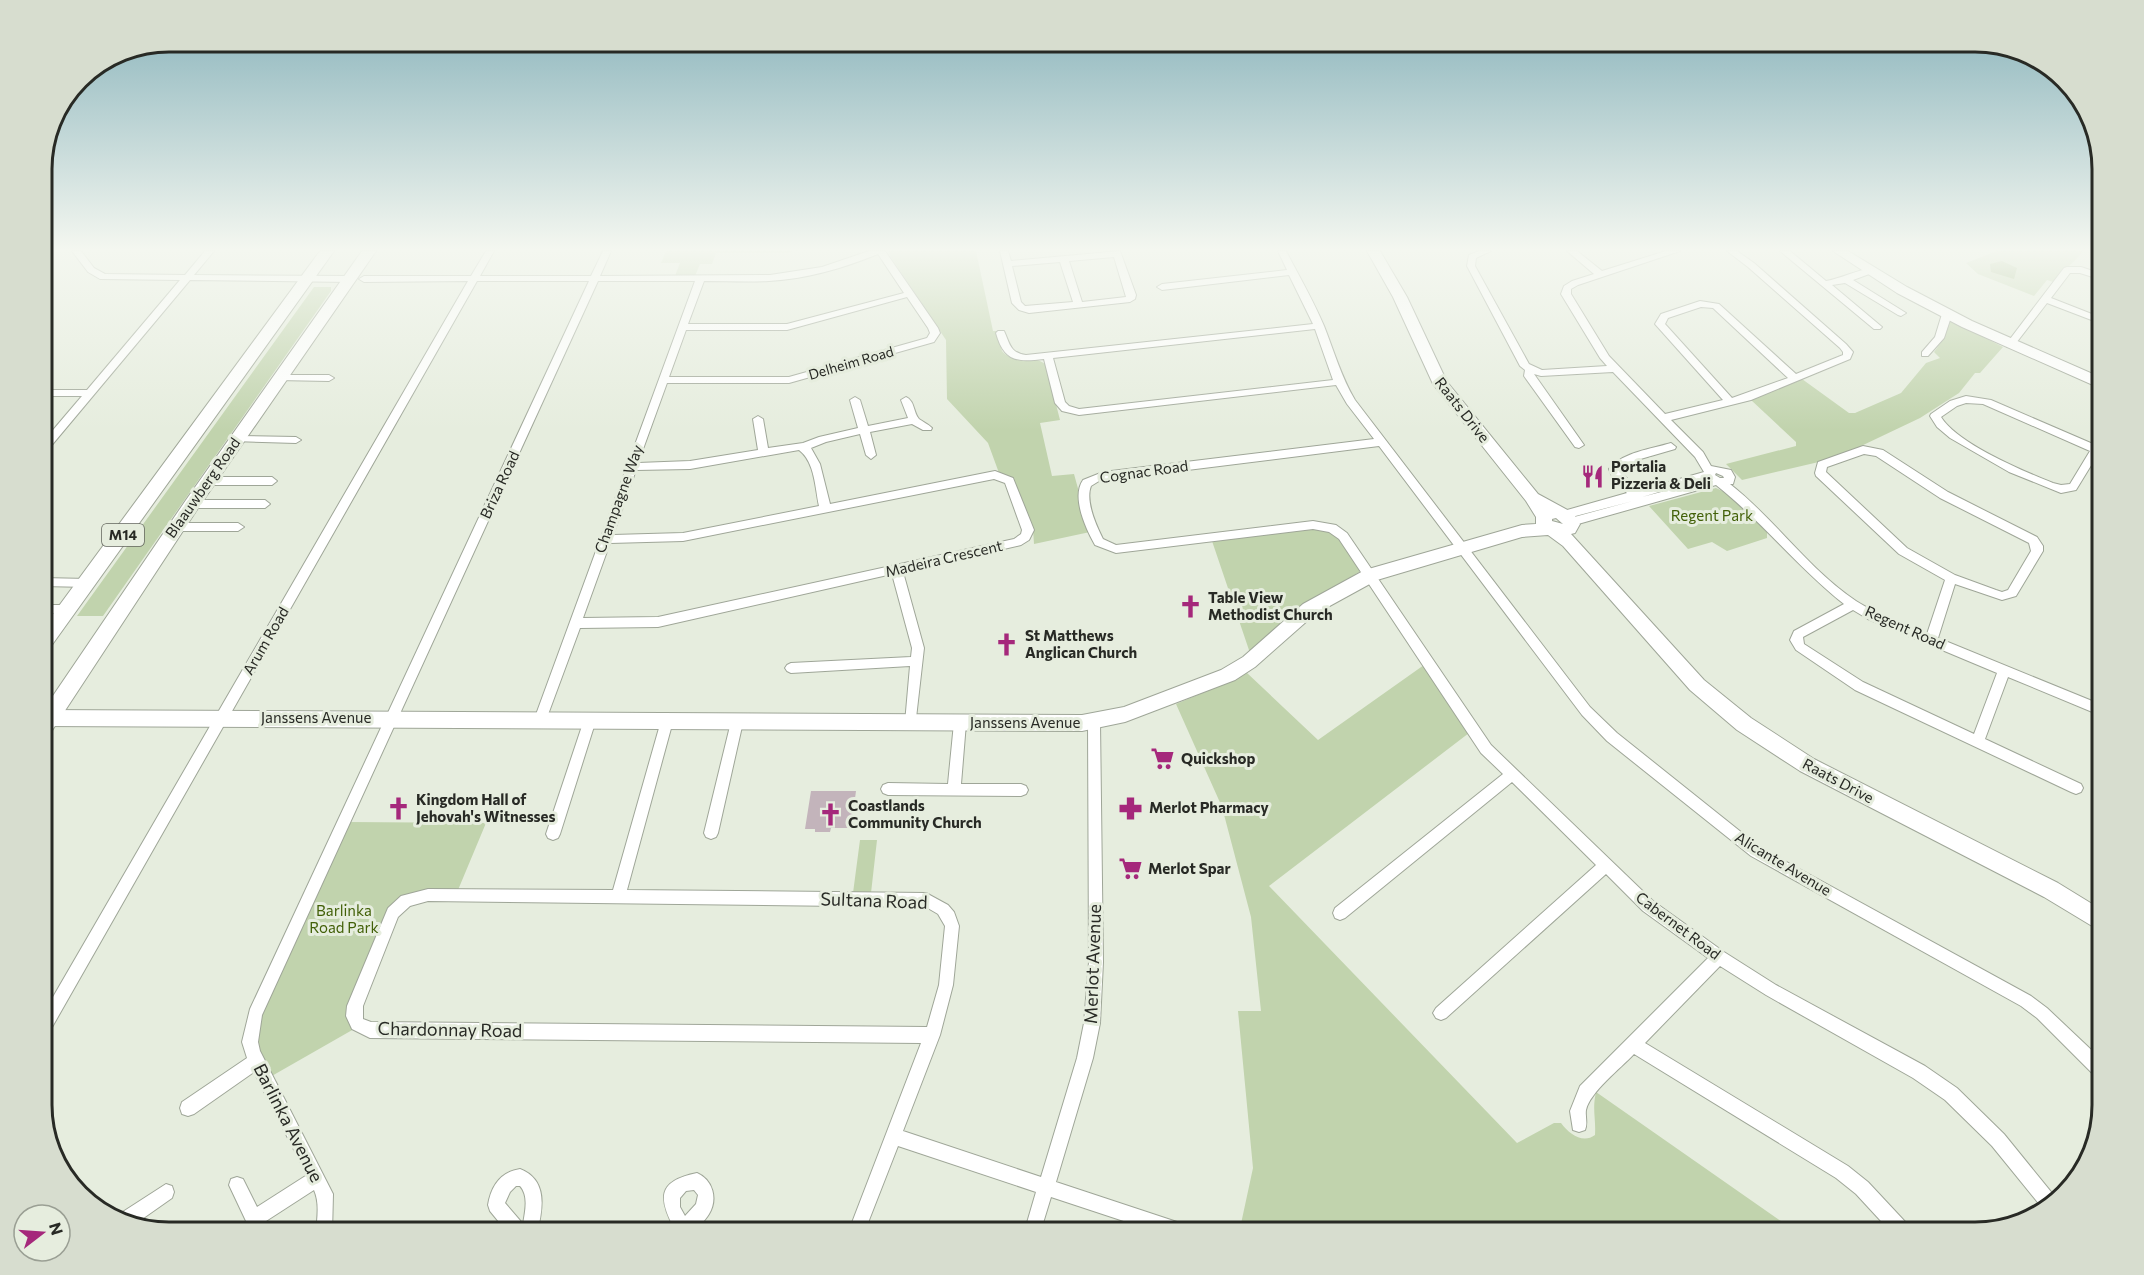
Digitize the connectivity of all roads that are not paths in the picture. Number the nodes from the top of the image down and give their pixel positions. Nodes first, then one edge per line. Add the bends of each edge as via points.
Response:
1 (160, 310) edge
2 (284, 310) edge
3 (333, 310) edge
4 (456, 310) edge
5 (580, 310) edge
6 (689, 310) edge
7 (848, 310) edge
8 (921, 310) edge
9 (1312, 310) edge
10 (1406, 310) edge
11 (1495, 310) edge
12 (1576, 310) edge
13 (1680, 310) edge
14 (1721, 310) edge
15 (1802, 310) edge
16 (1857, 310) edge
17 (1895, 310) edge
18 (1941, 310) edge
19 (2037, 310) edge
20 (2075, 310) edge
21 (1901, 314) dead end
22 (1947, 314) junction
23 (2091, 317) edge
24 (1319, 326) junction
25 (683, 327) junction
26 (1877, 327) dead end
27 (1001, 333) dead end
28 (2010, 345) junction
29 (1925, 354) dead end
30 (1048, 356) junction
31 (1614, 369) junction
32 (1530, 370) junction
33 (280, 378) junction
34 (328, 378) dead end
35 (1795, 379) junction
36 (2091, 379) edge
37 (663, 380) junction
38 (1339, 382) junction
39 (53, 393) edge
40 (90, 393) junction
41 (855, 400) dead end
42 (906, 400) dead end
43 (1730, 402) junction
44 (1663, 418) junction
45 (758, 419) dead end
46 (914, 420) junction
47 (927, 428) dead end
48 (864, 431) junction
49 (53, 437) edge
50 (237, 439) junction
51 (296, 440) dead end
52 (1382, 442) junction
53 (807, 445) junction
54 (1579, 445) dead end
55 (1671, 447) dead end
56 (2091, 448) edge
57 (764, 452) junction
58 (871, 455) dead end
59 (2091, 462) edge
60 (632, 467) junction
61 (1717, 476) junction
62 (208, 481) junction
63 (272, 481) dead end
64 (1638, 499) junction
65 (192, 504) junction
66 (265, 504) dead end
67 (825, 508) junction
68 (1557, 522) junction
69 (176, 527) junction
70 (238, 527) dead end
71 (605, 539) junction
72 (1463, 547) junction
73 (897, 570) junction
74 (1371, 575) junction
75 (1951, 578) junction
76 (53, 582) edge
77 (88, 583) junction
78 (1852, 605) junction
79 (53, 609) edge
80 (68, 609) junction
81 (574, 623) junction
82 (53, 628) edge
83 (1932, 640) junction
84 (918, 661) junction
85 (791, 668) dead end
86 (2004, 671) junction
87 (2092, 707) edge
88 (53, 710) edge
89 (222, 717) junction
90 (392, 718) junction
91 (540, 720) junction
92 (590, 720) junction
93 (667, 721) junction
94 (53, 722) edge
95 (737, 722) junction
96 (1094, 722) junction
97 (911, 723) junction
98 (960, 723) junction
99 (1978, 742) junction
100 (1512, 775) junction
101 (2076, 788) dead end
102 (888, 789) dead end
103 (954, 789) junction
104 (1021, 790) dead end
105 (553, 834) dead end
106 (711, 834) dead end
107 (1605, 866) junction
108 (618, 896) junction
109 (1340, 913) dead end
110 (2092, 915) edge
111 (1719, 957) junction
112 (53, 1012) edge
113 (1441, 1013) dead end
114 (932, 1035) junction
115 (1633, 1045) junction
116 (257, 1061) junction
117 (2092, 1061) edge
118 (188, 1108) dead end
119 (1579, 1124) dead end
120 (893, 1136) junction
121 (317, 1178) junction
122 (237, 1185) dead end
123 (1046, 1185) junction
124 (166, 1192) dead end
125 (2045, 1198) edge
126 (131, 1216) edge
127 (254, 1222) edge
128 (261, 1222) edge
129 (325, 1222) edge
130 (510, 1222) edge
131 (530, 1222) edge
132 (860, 1222) edge
133 (1035, 1222) edge
134 (1154, 1222) edge
135 (1894, 1222) edge

1 - 40 street
2 - 77 main road, M14
3 - 33 main road, Blaauwberg Road / M14
4 - 89 street, Arum Road
5 - 90 street, Briza Road
6 - 25 street, Champagne Way
7 - 25 street via 787,327
8 - 37 street, Delheim Road via 935,333 926,342 789,380
9 - 24 street, Alicante Avenue
10 - 68 street, Raats Drive via 1440,384
11 - 32 street via 1522,364
12 - 31 street, Regent Road
13 - 43 street via 1664,316 1660,324
14 - 35 street
15 - 35 street via 1848,354 1844,360
16 - 26 street
17 - 21 street
18 - 22 street
19 - 28 street
20 - 23 street
22 - 28 street
22 - 29 street via 1940,338
24 - 30 street
24 - 38 street, Alicante Avenue
25 - 37 street, Champagne Way
27 - 30 street via 1007,352 1014,357
28 - 36 street
30 - 38 street via 1060,403 1065,409 1079,412
31 - 32 street via 1541,373
31 - 44 street, Regent Road
32 - 54 street via 1529,376
33 - 34 street
33 - 50 main road, Blaauwberg Road / M14
35 - 43 street
37 - 60 street, Champagne Way
38 - 52 street, Alicante Avenue
39 - 40 street
40 - 49 street
41 - 48 street
42 - 46 street
43 - 44 street
44 - 61 street, Regent Road
45 - 57 street
46 - 47 street
46 - 48 street
48 - 53 street
48 - 58 street
50 - 51 street
50 - 62 main road, Blaauwberg Road / M14
52 - 72 street, Alicante Avenue
52 - 74 street, Cognac Road via 1103,476 1084,487 1095,535 1109,548 1324,526 1343,536
53 - 57 street
53 - 67 street
55 - 64 street via 1616,467 1615,472
56 - 59 street via 1977,399 1960,400 1935,416 1944,429 1984,455 2060,489 2074,487
57 - 60 street via 682,466
60 - 71 street, Champagne Way
61 - 64 street
61 - 78 street, Regent Road
62 - 63 street
62 - 65 main road, Blaauwberg Road / M14
64 - 68 street
65 - 66 street
65 - 69 main road, Blaauwberg Road / M14
67 - 71 street, Madeira Crescent via 672,538
67 - 73 street, Madeira Crescent via 990,476 1009,481 1028,527 1023,539
68 - 72 street, Janssens Avenue
68 - 110 street, Raats Drive via 1697,685 1744,724 1835,781 2052,890
69 - 70 street
69 - 88 main road, Blaauwberg Road / M14
71 - 81 street, Champagne Way
72 - 74 street, Janssens Avenue
72 - 117 street, Alicante Avenue via 1586,711 1612,737 1756,852 2026,1001
73 - 81 street, Madeira Crescent via 651,623
73 - 84 street via 916,636
74 - 96 street, Janssens Avenue via 1309,609 1253,659 1228,675 1152,705
74 - 100 street, Cabernet Road via 1486,749
75 - 75 street via 1994,594 2009,595 2037,546 2029,536 1944,495 1875,451 1863,450 1822,465 1819,471 1824,478 1894,544
75 - 83 street
76 - 77 street
77 - 80 main road, M14
78 - 83 street, Regent Road
78 - 99 street via 1798,634 1800,647 1859,686
79 - 80 street
80 - 82 main road, M14
81 - 91 street, Champagne Way
83 - 86 street, Regent Road
84 - 85 street
84 - 97 street
86 - 87 street, Regent Road
86 - 99 street
89 - 90 street, Janssens Avenue
89 - 94 street, Janssens Avenue
89 - 112 street, Arum Road
90 - 91 street, Janssens Avenue
90 - 116 street, Barlinka Avenue via 255,1014 250,1042
91 - 92 street, Janssens Avenue
92 - 93 street, Janssens Avenue
92 - 105 street
93 - 95 street, Janssens Avenue
93 - 108 street
95 - 97 street, Janssens Avenue
95 - 106 street
96 - 98 street, Janssens Avenue
96 - 123 street, Merlot Avenue via 1096,962 1092,1023
97 - 98 street, Janssens Avenue
98 - 103 street
99 - 101 street
100 - 107 street, Cabernet Road
100 - 109 street
102 - 103 street
103 - 104 street
107 - 111 street, Cabernet Road via 1648,906
107 - 113 street
108 - 114 street, Sultana Road via 926,900 938,904 949,916 952,934 946,985
108 - 114 street, Chardonnay Road via 413,897 390,918 356,1006 355,1020 370,1030
111 - 115 street
111 - 125 street, Cabernet Road via 1943,1088 1983,1124
114 - 120 street, Sultana Road
115 - 119 street via 1586,1092 1578,1111
115 - 135 street via 1842,1172
116 - 118 street
116 - 121 street, Barlinka Avenue
120 - 123 street
120 - 132 street
121 - 128 street
121 - 129 street, Barlinka Avenue via 325,1194
122 - 127 street
123 - 133 street, Merlot Avenue
123 - 134 street
124 - 126 street
130 - 131 street via 496,1205 497,1193 518,1179 531,1188

